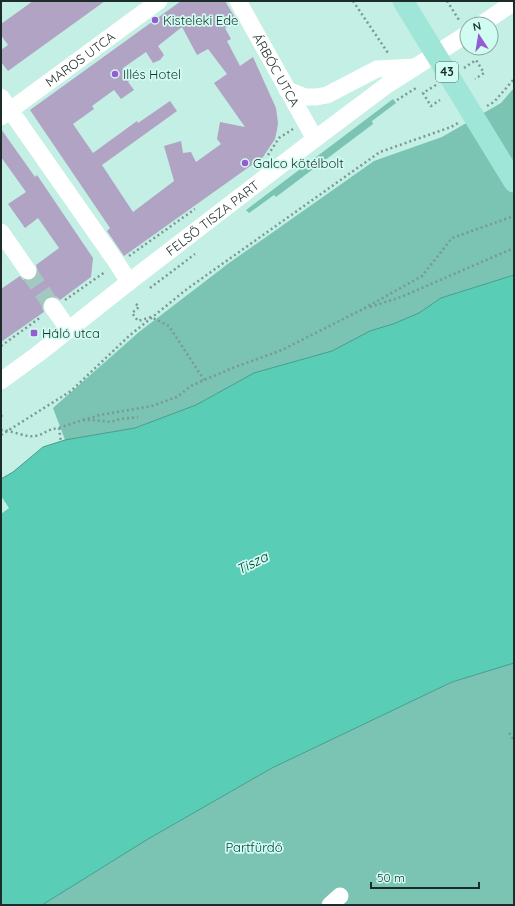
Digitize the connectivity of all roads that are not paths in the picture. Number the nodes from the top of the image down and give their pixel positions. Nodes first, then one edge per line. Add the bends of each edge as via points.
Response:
1 (159, 1) edge
2 (238, 1) edge
3 (403, 1) edge
4 (514, 2) edge
5 (494, 16) edge
6 (459, 30) edge
7 (415, 67) junction
8 (287, 90) junction
9 (4, 108) edge
10 (315, 139) junction
11 (514, 182) edge
12 (1, 232) edge
13 (28, 271) tunnel mouth
14 (129, 282) junction
15 (53, 307) tunnel mouth
16 (69, 330) junction
17 (1, 381) edge

1 - 9 street, MAROS UTCA
2 - 8 street, ÁRBÓC UTCA
3 - 11 main road, 43
4 - 5 street
6 - 7 street, FELSŐ TISZA PART
7 - 8 street via 377,69 327,95 316,97 305,97
7 - 10 street, FELSŐ TISZA PART
8 - 10 street, ÁRBÓC UTCA
9 - 14 street
10 - 14 street, FELSŐ TISZA PART
12 - 13 street
14 - 16 street, FELSŐ TISZA PART
15 - 16 street
16 - 17 street, FELSŐ TISZA PART

